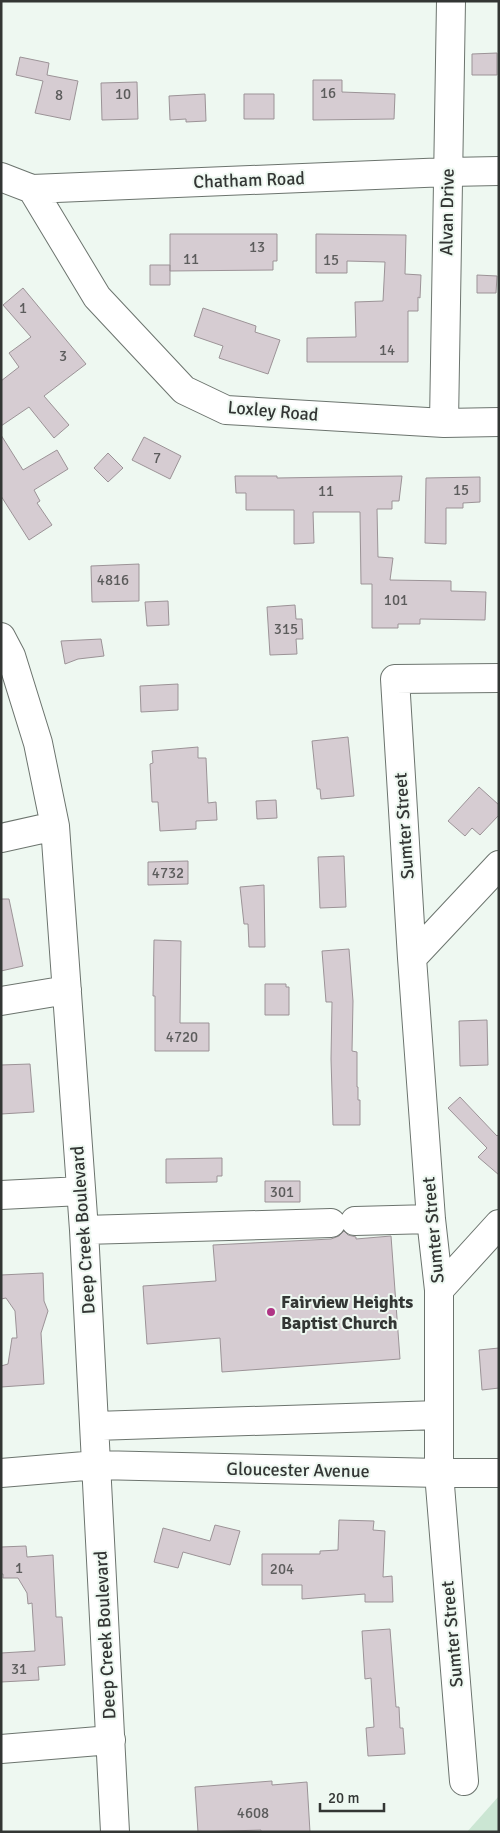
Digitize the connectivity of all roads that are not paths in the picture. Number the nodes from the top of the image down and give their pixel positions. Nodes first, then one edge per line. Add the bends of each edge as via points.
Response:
1 (451, 1) edge
2 (448, 172) junction
3 (499, 172) edge
4 (1, 177) edge
5 (32, 189) junction
6 (499, 422) edge
7 (444, 423) junction
8 (1, 637) edge
9 (499, 678) edge
10 (55, 826) junction
11 (1, 838) edge
12 (499, 866) edge
13 (412, 958) junction
14 (67, 990) junction
15 (1, 1001) edge
16 (81, 1192) junction
17 (1, 1195) edge
18 (431, 1219) junction
19 (499, 1224) edge
20 (84, 1230) junction
21 (439, 1290) junction
22 (439, 1415) junction
23 (95, 1426) junction
24 (97, 1466) junction
25 (1, 1473) edge
26 (439, 1473) junction
27 (499, 1473) edge
28 (111, 1740) junction
29 (1, 1750) edge
30 (464, 1781) dead end
31 (115, 1832) edge

1 - 2 street, Alvan Drive
2 - 3 street, Chatham Road
2 - 5 street, Chatham Road
2 - 7 street, Alvan Drive
4 - 5 street, Chatham Road
5 - 7 street, Loxley Road via 97,297 184,390 226,410
6 - 7 street, Loxley Road
8 - 10 street, Deep Creek Boulevard via 11,656 38,743
9 - 13 street, Sumter Street via 395,679
10 - 11 street
10 - 14 street, Deep Creek Boulevard
12 - 13 street
13 - 18 street, Sumter Street
14 - 15 street
14 - 16 street, Deep Creek Boulevard
16 - 17 street
16 - 20 street, Deep Creek Boulevard
18 - 20 street
18 - 21 street, Sumter Street
19 - 21 street
20 - 23 street, Deep Creek Boulevard
21 - 22 street, Sumter Street
22 - 23 street
22 - 26 street, Sumter Street
23 - 24 street, Deep Creek Boulevard
24 - 25 street, Gloucester Avenue
24 - 26 street, Gloucester Avenue
24 - 28 street, Deep Creek Boulevard
26 - 27 street, Gloucester Avenue
26 - 30 street, Sumter Street
28 - 29 street
28 - 31 street, Deep Creek Boulevard

